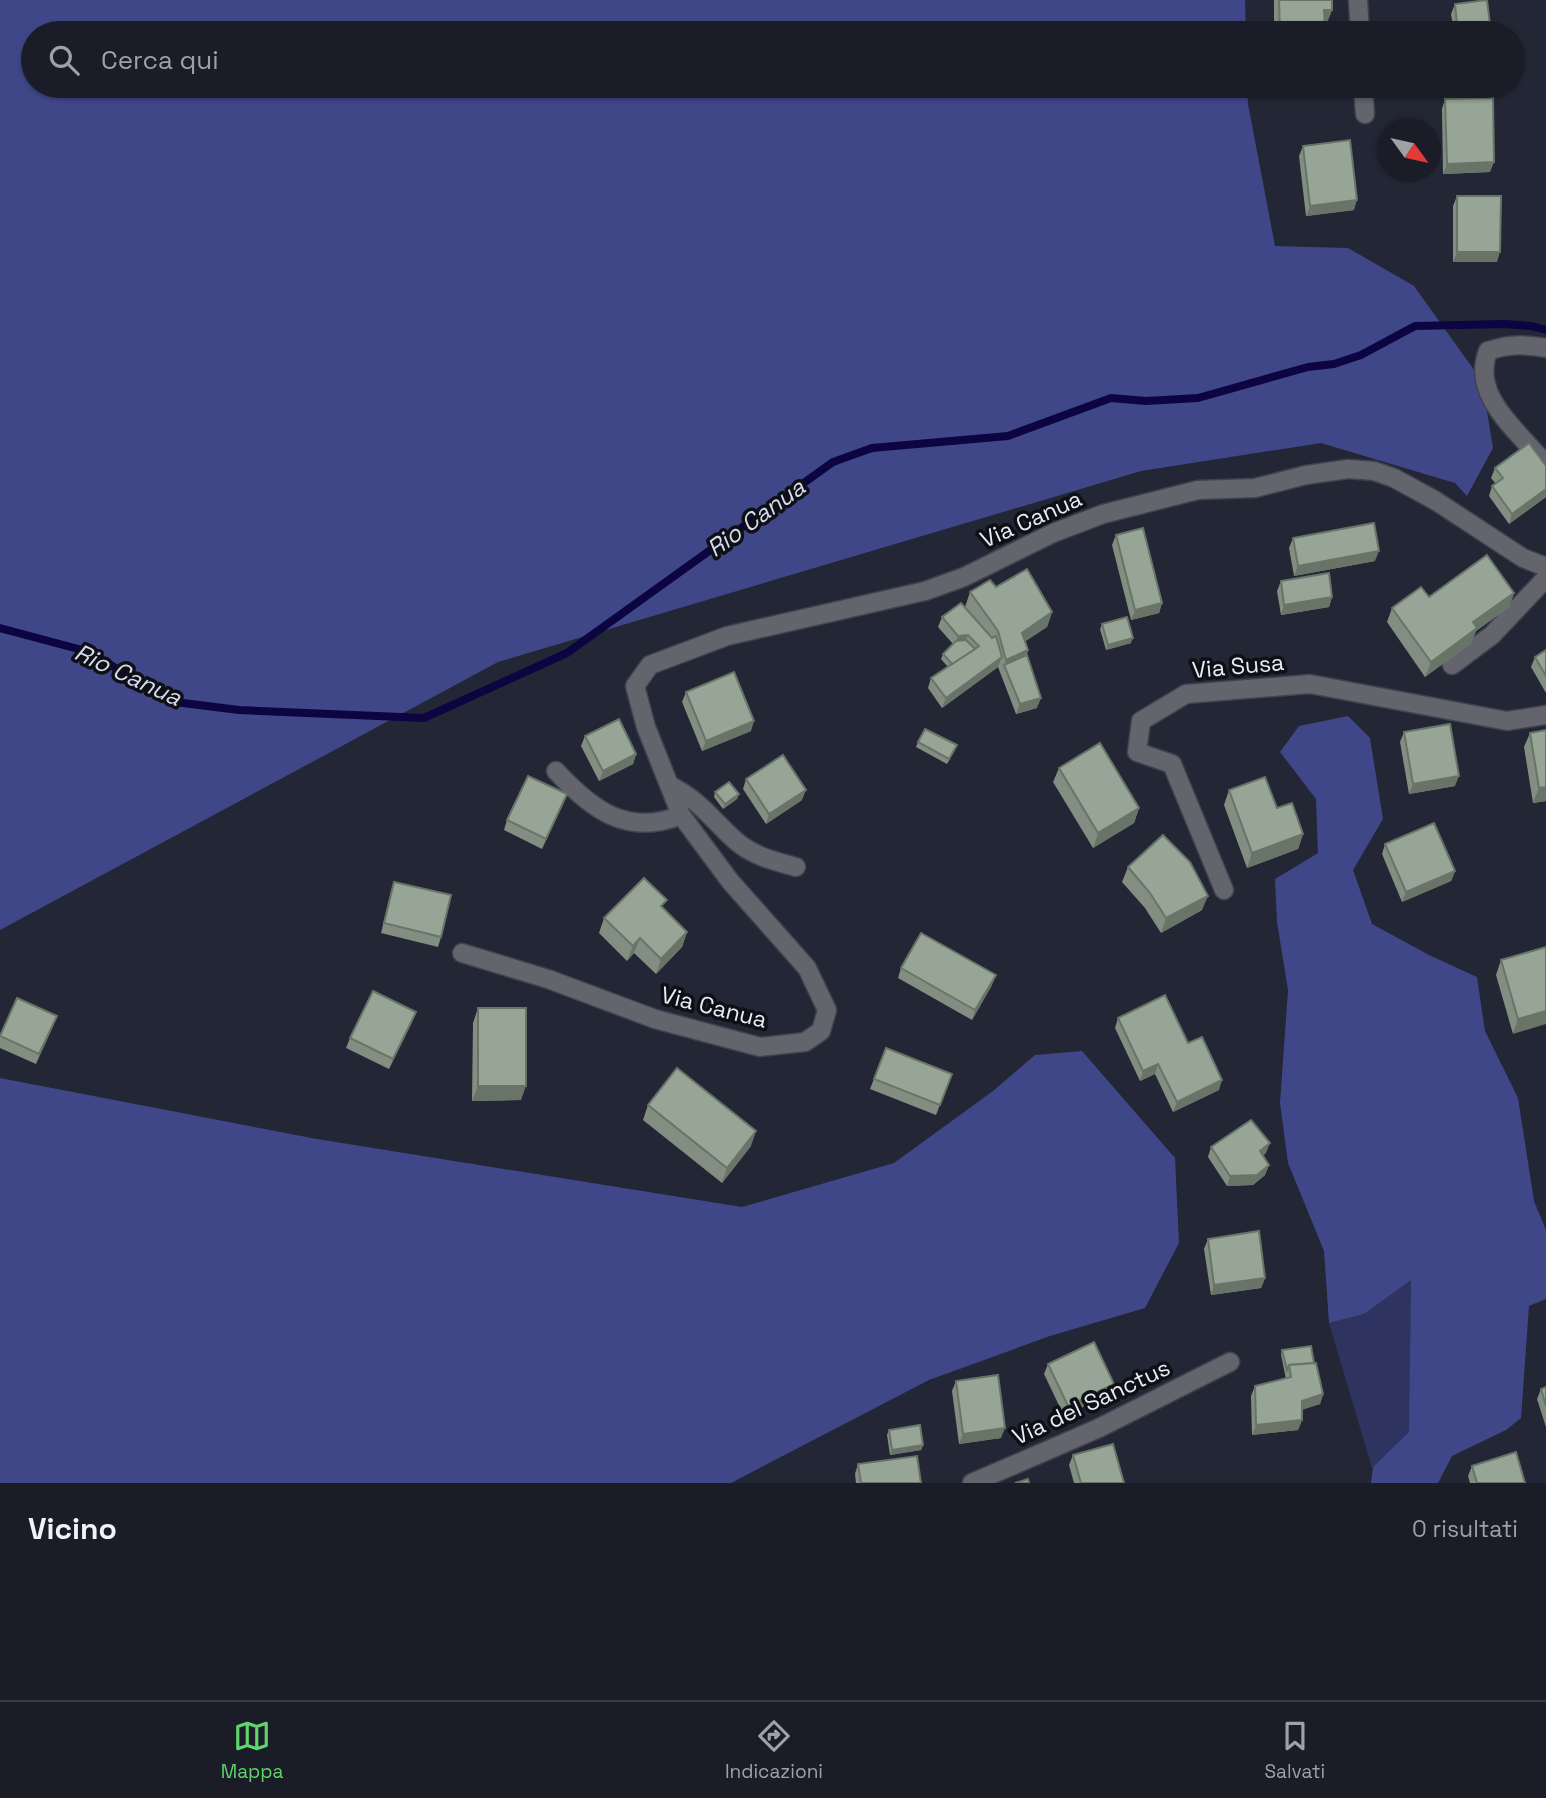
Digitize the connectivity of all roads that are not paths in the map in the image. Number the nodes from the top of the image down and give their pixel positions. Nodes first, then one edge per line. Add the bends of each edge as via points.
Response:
1 (1358, 0) edge
2 (1359, 21) edge
3 (1364, 98) edge
4 (1365, 114) dead end
5 (1546, 348) edge
6 (1546, 465) edge
7 (1546, 568) edge
8 (1546, 578) edge
9 (1452, 665) edge
10 (1546, 715) edge
11 (556, 771) dead end
12 (669, 785) junction
13 (681, 815) junction
14 (796, 867) dead end
15 (1224, 890) dead end
16 (462, 953) dead end
17 (1230, 1362) dead end
18 (972, 1483) edge

1 - 2 street
3 - 4 street
5 - 6 street via 1507,345 1488,351 1483,365 1491,400
7 - 12 street, Via Canua via 1523,558 1436,500 1374,471 1306,475 1255,488 1198,490 1103,513 925,591 727,636 650,665 635,686
8 - 9 street via 1492,635
10 - 15 street, Via Susa via 1507,721 1310,684 1186,694 1141,721 1137,752 1172,764
11 - 13 street via 593,804 624,822 645,824
12 - 13 street, Via Canua
12 - 14 street via 690,795 737,842 764,859
13 - 16 street, Via Canua via 730,881 807,968 827,1010 821,1031 805,1042 760,1047 655,1019
17 - 18 street, Via del Sanctus via 1099,1428

